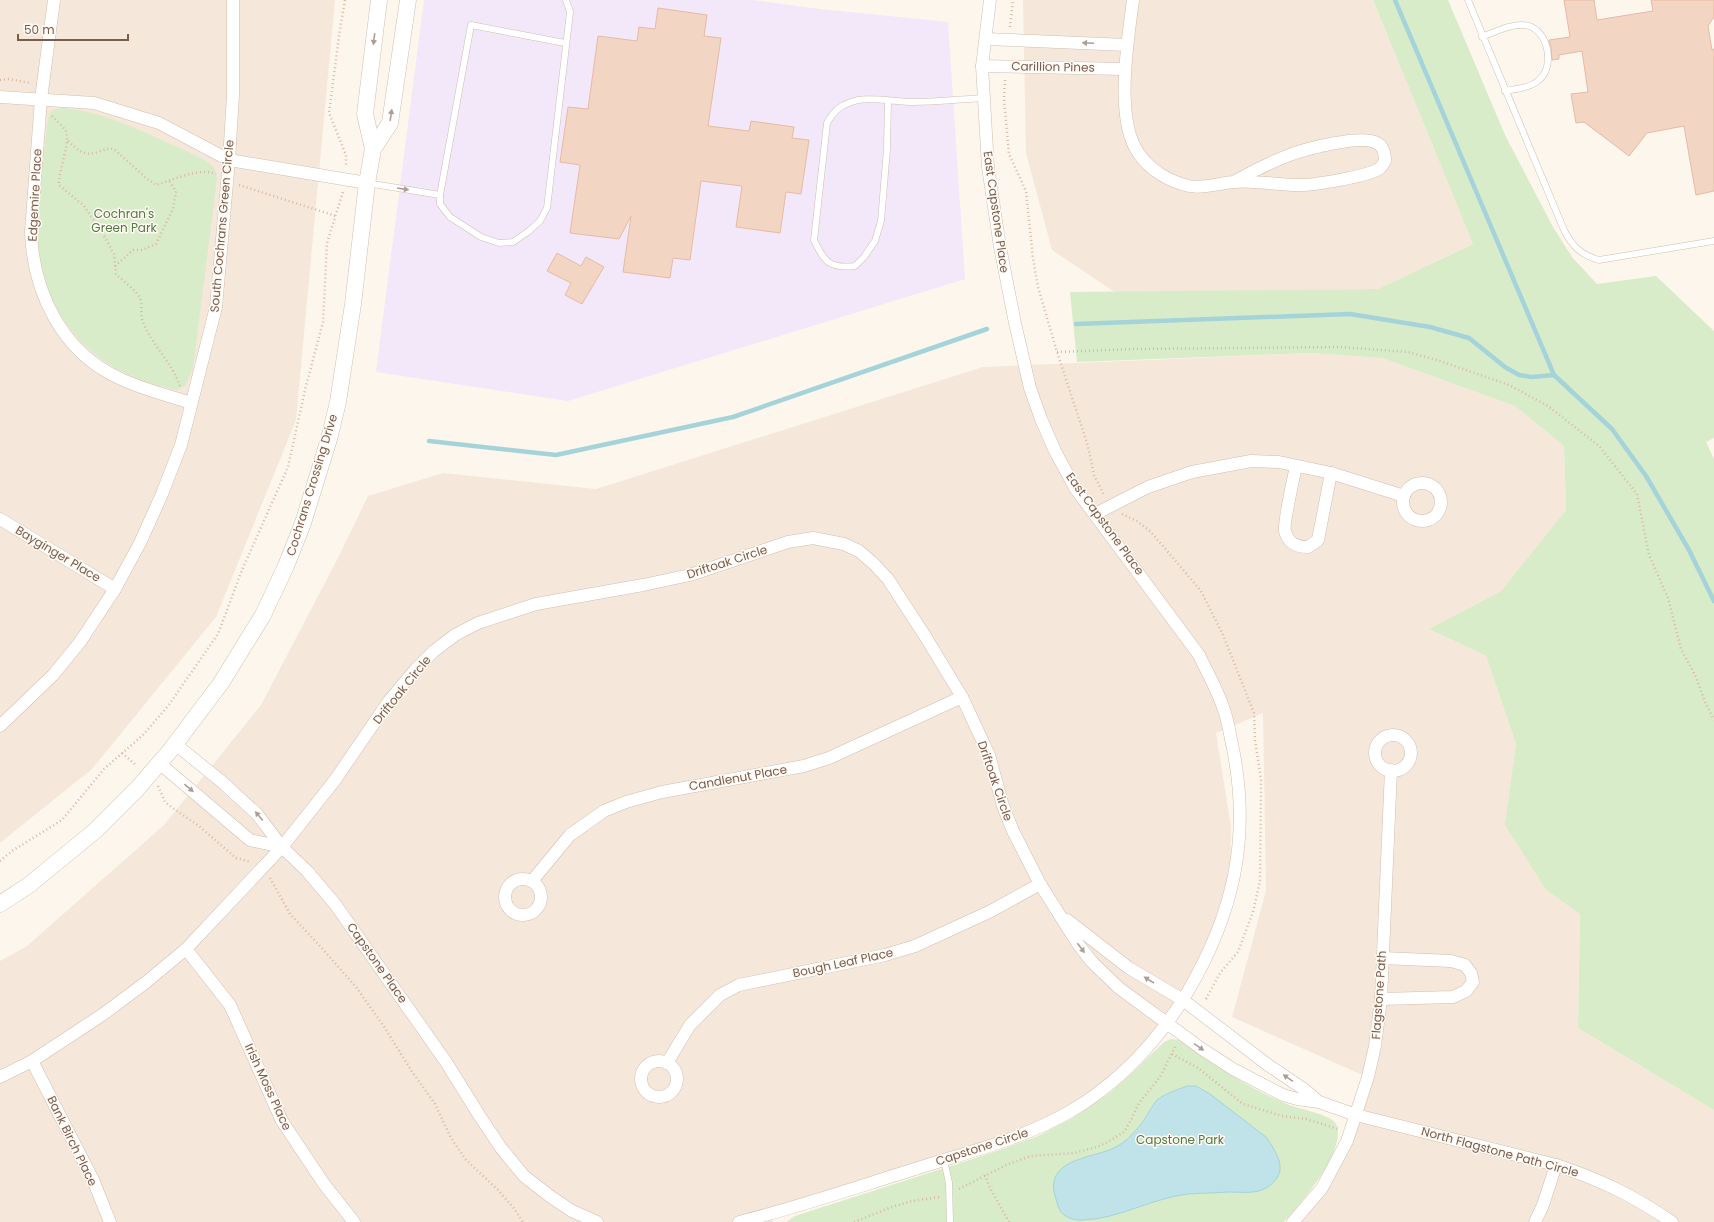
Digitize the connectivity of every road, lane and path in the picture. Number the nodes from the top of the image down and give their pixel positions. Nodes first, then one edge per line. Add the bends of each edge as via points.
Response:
1 (54, 0) edge
2 (234, 0) edge
3 (346, 0) edge
4 (379, 0) edge
5 (408, 0) edge
6 (566, 0) edge
7 (990, 0) edge
8 (1013, 0) edge
9 (1133, 0) edge
10 (1468, 0) edge
11 (1482, 37) junction
12 (986, 39) junction
13 (1008, 40) junction
14 (565, 42) junction
15 (1127, 45) junction
16 (982, 66) junction
17 (1006, 66) junction
18 (1124, 69) junction
19 (0, 80) edge
20 (1505, 91) junction
21 (0, 97) edge
22 (984, 98) junction
23 (41, 99) junction
24 (888, 101) junction
25 (68, 141) junction
26 (373, 149) junction
27 (229, 160) junction
28 (227, 179) junction
29 (345, 179) junction
30 (169, 181) junction
31 (1234, 182) junction
32 (367, 183) junction
33 (440, 195) junction
34 (336, 216) junction
35 (1714, 241) edge
36 (115, 266) junction
37 (1057, 352) junction
38 (177, 398) junction
39 (190, 403) junction
40 (1296, 466) junction
41 (1331, 473) junction
42 (1404, 496) dead end
43 (1111, 506) junction
44 (1094, 514) junction
45 (0, 519) edge
46 (116, 589) junction
47 (962, 697) junction
48 (1714, 720) edge
49 (0, 726) edge
50 (175, 744) junction
51 (122, 753) junction
52 (159, 763) junction
53 (1392, 770) dead end
54 (148, 776) junction
55 (282, 848) junction
56 (0, 860) edge
57 (262, 870) junction
58 (532, 881) dead end
59 (1040, 884) junction
60 (0, 904) edge
61 (1060, 915) junction
62 (186, 949) junction
63 (1382, 958) junction
64 (1381, 999) junction
65 (1182, 1000) junction
66 (1198, 1012) junction
67 (1167, 1025) junction
68 (1182, 1035) junction
69 (1172, 1054) junction
70 (32, 1061) junction
71 (667, 1063) dead end
72 (0, 1077) edge
73 (1319, 1102) junction
74 (1356, 1115) junction
75 (1350, 1132) junction
76 (944, 1160) junction
77 (1556, 1165) junction
78 (985, 1175) junction
79 (949, 1193) junction
80 (772, 1218) edge
81 (110, 1222) edge
82 (354, 1222) edge
83 (522, 1222) edge
84 (597, 1222) edge
85 (739, 1222) edge
86 (854, 1222) edge
87 (950, 1222) edge
88 (1009, 1222) edge
89 (1292, 1222) edge
90 (1535, 1222) edge
91 (1672, 1222) edge

1 - 23 street, Edgemire Place
2 - 27 street, South Cochrans Green Circle
3 - 29 path via 329,113 346,154
4 -> 26 street, Cochrans Crossing Drive via 365,114
26 -> 5 street, Cochrans Crossing Drive via 390,123
6 - 14 lane via 570,12
7 - 12 street, East Capstone Place
8 - 13 path
9 - 15 street
10 - 11 lane
11 - 20 lane
11 - 20 lane via 1523,24 1535,28 1543,40 1548,65 1544,76 1532,85
12 - 13 street, Carillion Pines
12 - 16 street, East Capstone Place
15 -> 13 street, Carillion Pines
14 - 33 lane via 471,25
14 - 33 lane via 546,208 540,221 513,242 499,242 481,237 450,217 440,204
15 - 18 street
16 - 17 street, Carillion Pines
16 - 22 street, East Capstone Place
17 - 18 street, Carillion Pines
17 - 37 path via 1004,99 1009,154 1026,191 1038,287
18 - 31 street via 1127,121 1138,154 1150,166 1173,181 1190,186
19 - 23 path via 30,83
20 - 35 lane via 1564,230 1579,251 1599,260
21 - 23 street
22 - 24 lane
22 - 44 street, East Capstone Place via 988,167 1000,247 1030,388 1055,451 1075,488
23 - 25 path via 66,130
23 - 27 street via 94,103 159,123
23 - 38 street, Edgemire Place via 31,232 32,252 42,293 52,315 79,351 95,364 118,378
24 - 24 lane via 860,100 842,105 827,122 814,240 828,263 839,267 855,266 864,257 875,241 881,221
25 - 30 path via 80,152 90,154 108,148 114,149 156,185
25 - 36 path via 58,175 58,185 89,213 114,254
26 - 32 street, Cochrans Crossing Drive
27 - 28 street, South Cochrans Green Circle
27 - 29 street
28 - 30 path via 212,172 187,175
28 - 34 path via 246,188
28 - 39 street, South Cochrans Green Circle via 216,307
29 - 32 street
29 - 34 path
30 - 36 path via 176,191 173,209 156,244 142,250 133,250
31 - 31 street via 1299,186 1363,174 1379,168 1385,161 1384,150 1378,143 1367,139 1315,148 1288,155
32 -> 33 lane
32 - 50 street, Cochrans Crossing Drive via 353,304 338,402 303,523 263,615 221,683
34 - 51 path via 327,244 323,322 288,468 242,570 218,634 168,706 144,735
36 - 38 path via 116,274 140,297 142,321 180,385
37 - 43 path via 1088,446 1094,475
37 - 48 path via 1340,347 1408,352 1509,385 1548,406 1599,446 1638,494 1649,555 1668,598 1681,649
38 - 39 street, Edgemire Place
39 - 46 street, South Cochrans Green Circle via 181,445 162,494
40 - 41 street
40 - 41 street via 1284,530 1289,541 1298,547 1308,547 1318,540
40 - 43 street via 1279,462 1251,461 1192,472 1148,487
41 - 42 street
43 - 44 street
43 - 66 path via 1151,532 1201,591 1223,635 1254,713 1261,779 1260,881 1238,952 1220,973
44 - 65 street, East Capstone Place via 1199,655 1223,708 1235,762 1241,827 1238,859 1221,925 1204,965
45 - 46 street, Bayginger Place
46 - 49 street, South Cochrans Green Circle via 80,642 53,675
47 - 55 street, Driftoak Circle via 888,579 874,564 844,544 812,538 788,542 690,574 536,604 478,622 455,635 415,670
47 - 58 street, Candlenut Place via 829,758 804,766 662,792 604,811 570,835
47 - 59 street, Driftoak Circle via 988,755 1013,830
50 - 52 street, Cochrans Crossing Drive
55 -> 50 street, Capstone Place via 257,814 222,781
51 - 54 path
51 - 56 path via 104,769 62,820
52 - 54 street, Cochrans Crossing Drive
52 -> 55 street, Capstone Place via 250,840
53 - 63 street, Flagstone Path
54 - 57 path via 158,786 165,802 236,858 256,864
54 - 60 street, Cochrans Crossing Drive via 96,830 29,885
55 - 57 street, Driftoak Circle
55 - 84 street, Capstone Place via 307,871 335,904 446,1062 501,1148 524,1176 572,1211
57 - 62 street, Driftoak Circle
57 - 83 path via 270,878 290,914 356,987 383,1025 435,1104 451,1138 466,1160 498,1190
59 - 61 street, Driftoak Circle
59 - 71 street, Bough Leaf Place via 992,911 915,946 885,955 739,985 720,995 690,1025
65 -> 61 street, Driftoak Circle via 1129,968
61 -> 67 street, Driftoak Circle via 1092,962 1119,988
62 - 70 street, Driftoak Circle via 102,1015
62 - 82 street, Irish Moss Place via 230,1005 282,1121 324,1184
63 - 64 street, Flagstone Path
63 - 64 street via 1451,961 1465,965 1473,982 1466,991 1454,997
64 - 74 street, Flagstone Path via 1375,1046
65 - 66 street, North Flagstone Path Circle
65 - 67 street, Capstone Circle
73 -> 66 street, North Flagstone Path Circle
67 - 68 street, North Flagstone Path Circle
67 - 76 street, Capstone Circle via 1127,1069 1072,1110 1033,1130
68 - 69 path
68 -> 73 street, North Flagstone Path Circle via 1268,1089 1298,1100
69 - 75 path via 1198,1068 1243,1104
69 - 78 path via 1160,1077 1139,1103 1124,1132 1108,1142 1074,1154 1031,1156
70 - 72 street, Driftoak Circle
70 - 81 street, Bank Birch Place via 93,1180
73 - 74 street, North Flagstone Path Circle
74 - 75 street, Flagstone Path
74 - 77 street, North Flagstone Path Circle
75 - 89 street, Flagstone Path via 1322,1188
76 - 79 lane
76 - 80 street, Capstone Circle
77 - 90 street
77 - 91 street, North Flagstone Path Circle via 1616,1188
78 - 79 path
78 - 88 path
79 - 86 path via 892,1207
79 - 87 lane
80 - 85 street, Capstone Circle

